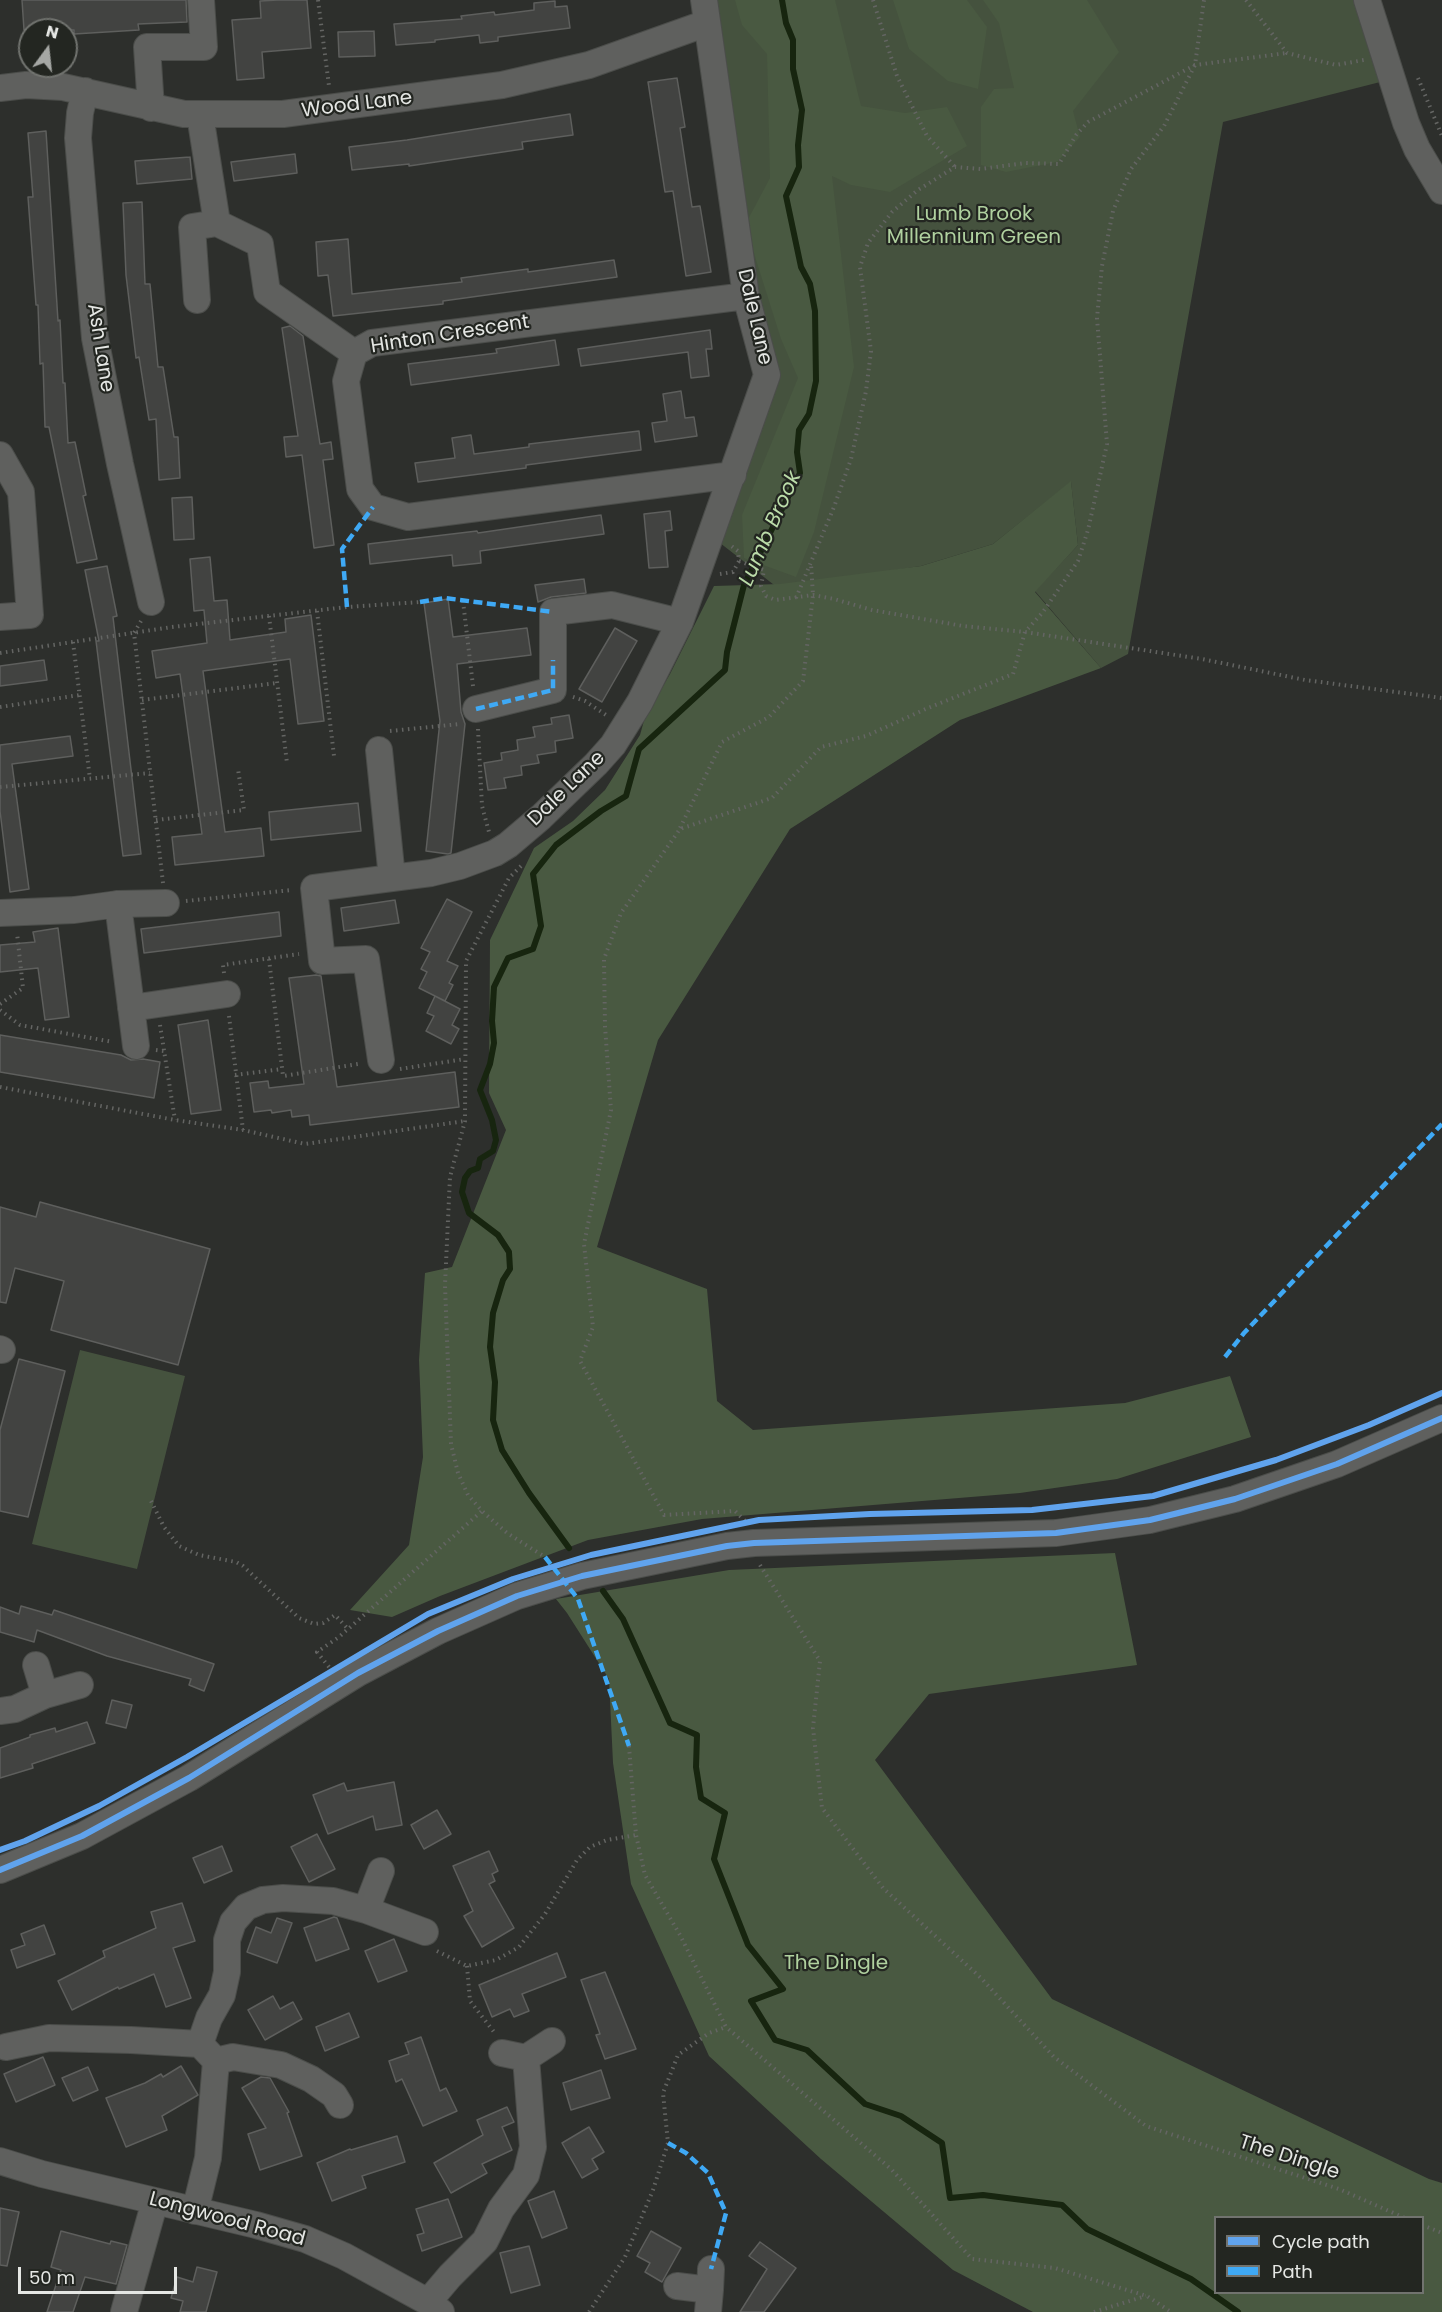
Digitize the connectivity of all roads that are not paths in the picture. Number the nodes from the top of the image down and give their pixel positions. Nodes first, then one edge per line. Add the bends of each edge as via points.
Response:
1 (201, 0) edge
2 (1367, 0) edge
3 (706, 12) edge
4 (0, 88) edge
5 (85, 91) junction
6 (151, 108) junction
7 (200, 115) junction
8 (1442, 191) edge
9 (217, 223) junction
10 (746, 296) junction
11 (197, 300) dead end
12 (354, 353) junction
13 (0, 455) edge
14 (732, 475) junction
15 (152, 602) dead end
16 (0, 617) edge
17 (680, 622) junction
18 (471, 716) road end
19 (384, 741) road end
20 (392, 878) junction
21 (166, 903) road end
22 (118, 904) junction
23 (7, 913) edge
24 (226, 994) road end
25 (131, 1008) junction
26 (136, 1046) road end
27 (386, 1065) road end
28 (1442, 1418) edge
29 (36, 1665) dead end
30 (80, 1685) dead end
31 (45, 1695) junction
32 (0, 1711) edge
33 (0, 1870) edge
34 (381, 1872) dead end
35 (366, 1910) junction
36 (429, 1930) road end
37 (552, 2042) dead end
38 (6, 2047) dead end
39 (208, 2053) junction
40 (343, 2111) dead end
41 (0, 2161) edge
42 (155, 2201) junction
43 (195, 2211) junction
44 (677, 2286) dead end
45 (710, 2290) edge
46 (435, 2307) edge
47 (124, 2312) edge

1 - 6 street via 204,47 147,47
2 - 8 street via 1406,123
3 - 7 street, Wood Lane via 589,65 502,85 283,114
3 - 10 street, Dale Lane
4 - 5 street, Wood Lane
5 - 6 street, Wood Lane
5 - 15 street, Ash Lane via 78,138 95,338
6 - 7 street, Wood Lane
7 - 9 street
9 - 11 street via 192,227
9 - 12 street via 260,244 267,292
10 - 12 street, Hinton Crescent via 372,343
10 - 14 street, Dale Lane via 767,375
12 - 14 street, Hinton Crescent via 346,381 360,489 373,507 408,517
13 - 16 street via 21,492 30,615
14 - 17 street, Dale Lane
17 - 18 street via 612,605 554,612 553,690
17 - 20 street, Dale Lane via 640,702 613,745 541,817 495,853 460,866
19 - 20 street
20 - 27 street, Dale Lane via 314,888 322,961 366,959
21 - 22 street
22 - 23 street
22 - 25 street
24 - 25 street
25 - 26 street
28 - 33 street via 1336,1464 1236,1499 1150,1520 1056,1533 751,1529 727,1546 582,1576 438,1631 358,1673 189,1778 82,1836
29 - 31 street
30 - 31 street
31 - 32 street via 15,1709
34 - 35 street
35 - 36 street
35 - 39 street via 303,1898 262,1900 246,1907 233,1922 227,1940 227,1972 222,1995 209,2018
37 - 46 street via 514,2055 533,2147 526,2175 501,2209 485,2241 450,2276
38 - 39 street via 49,2038 130,2040
39 - 40 street via 281,2065 334,2095
39 - 43 street via 208,2158
41 - 42 street, Longwood Road
42 - 43 street, Longwood Road
42 - 47 street
43 - 46 street, Longwood Road via 305,2240 344,2256
44 - 45 street

